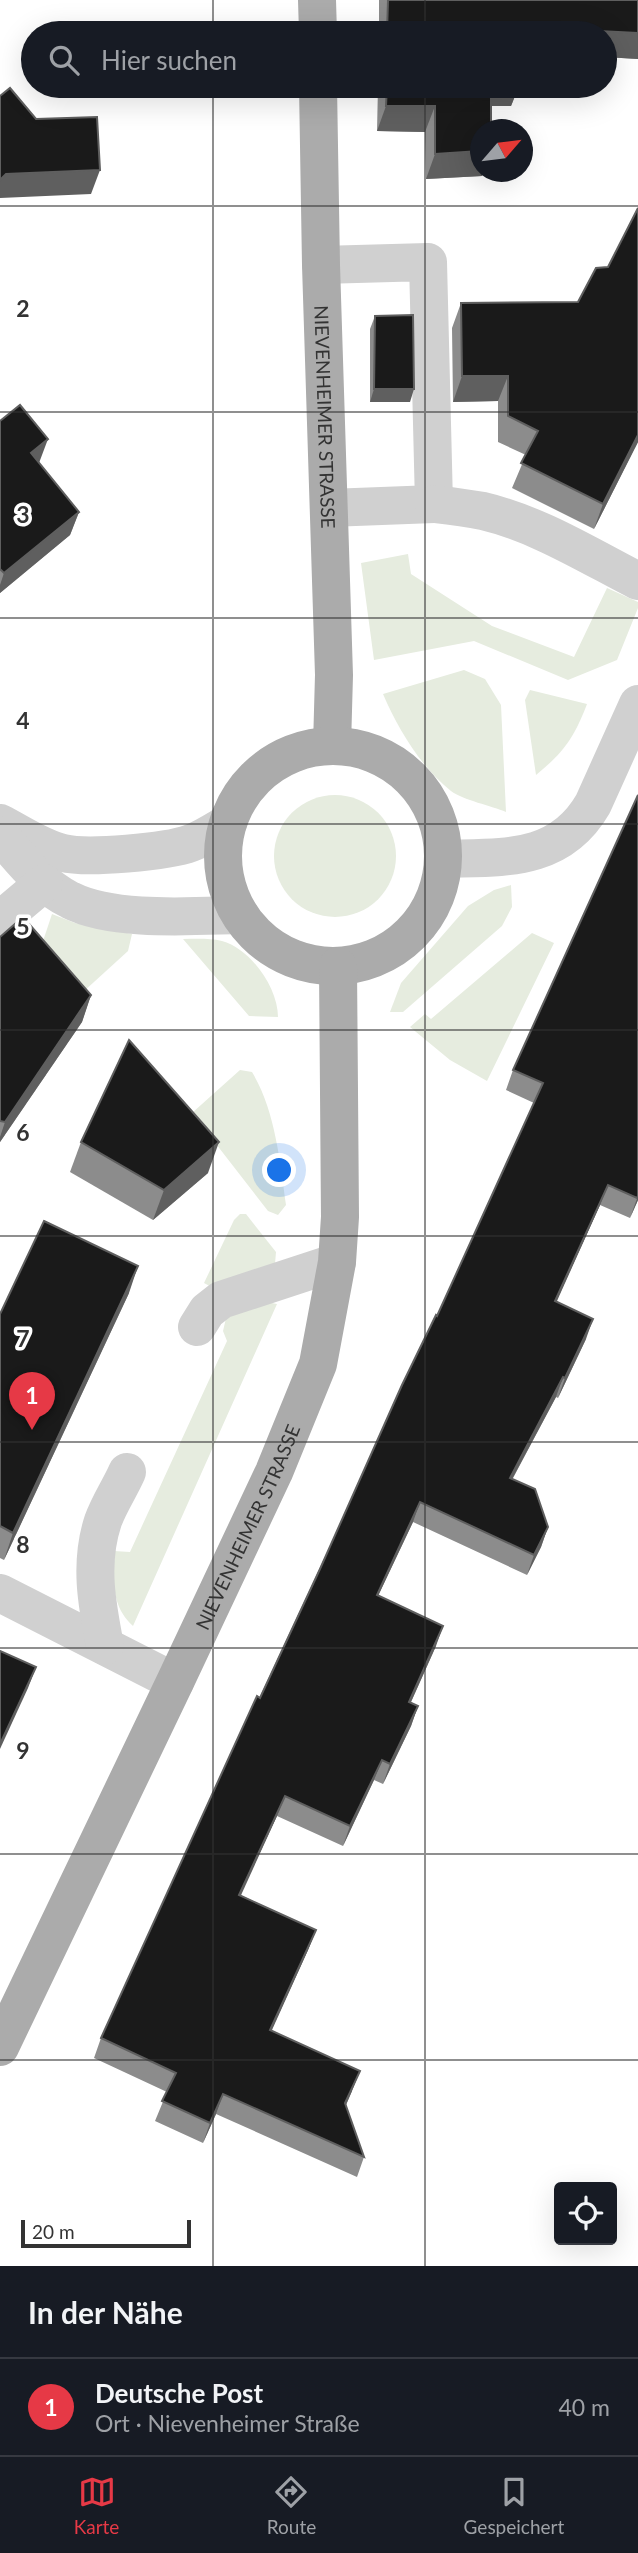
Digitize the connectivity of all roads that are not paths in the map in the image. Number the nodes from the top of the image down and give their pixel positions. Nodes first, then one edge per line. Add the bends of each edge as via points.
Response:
1 (317, 0) edge
2 (318, 21) edge
3 (318, 98) edge
4 (321, 265) junction
5 (435, 504) junction
6 (329, 508) junction
7 (638, 581) edge
8 (638, 704) edge
9 (332, 746) junction
10 (0, 823) edge
11 (229, 823) junction
12 (0, 835) edge
13 (443, 859) junction
14 (44, 883) junction
15 (240, 915) junction
16 (0, 920) edge
17 (338, 967) junction
18 (337, 1262) junction
19 (197, 1327) dead end
20 (127, 1472) dead end
21 (0, 1593) edge
22 (105, 1646) junction
23 (176, 1682) junction
24 (0, 2047) edge

1 - 2 main road
3 - 4 main road, NIEVENHEIMER STRASSE
4 - 5 street via 428,262
4 - 6 main road, NIEVENHEIMER STRASSE
5 - 6 street
5 - 7 street via 511,520
6 - 9 main road, NIEVENHEIMER STRASSE
8 - 13 street via 593,804 567,835 519,856
9 - 11 main road via 298,752 268,768 244,792
9 - 13 main road via 375,754 411,779 436,815
10 - 11 street via 62,853 82,855 162,850 188,844
11 - 15 main road via 223,846 224,870
12 - 14 street
13 - 17 main road via 434,899 412,933 378,957
14 - 15 street via 69,900 107,911
14 - 16 street
15 - 17 main road via 266,944 282,954
17 - 18 main road, NIEVENHEIMER STRASSE
18 - 19 street via 221,1300
18 - 23 main road, NIEVENHEIMER STRASSE via 318,1364 274,1472
20 - 22 street via 103,1522 95,1558 96,1601
21 - 22 street
22 - 23 street
23 - 24 main road, NIEVENHEIMER STRASSE

